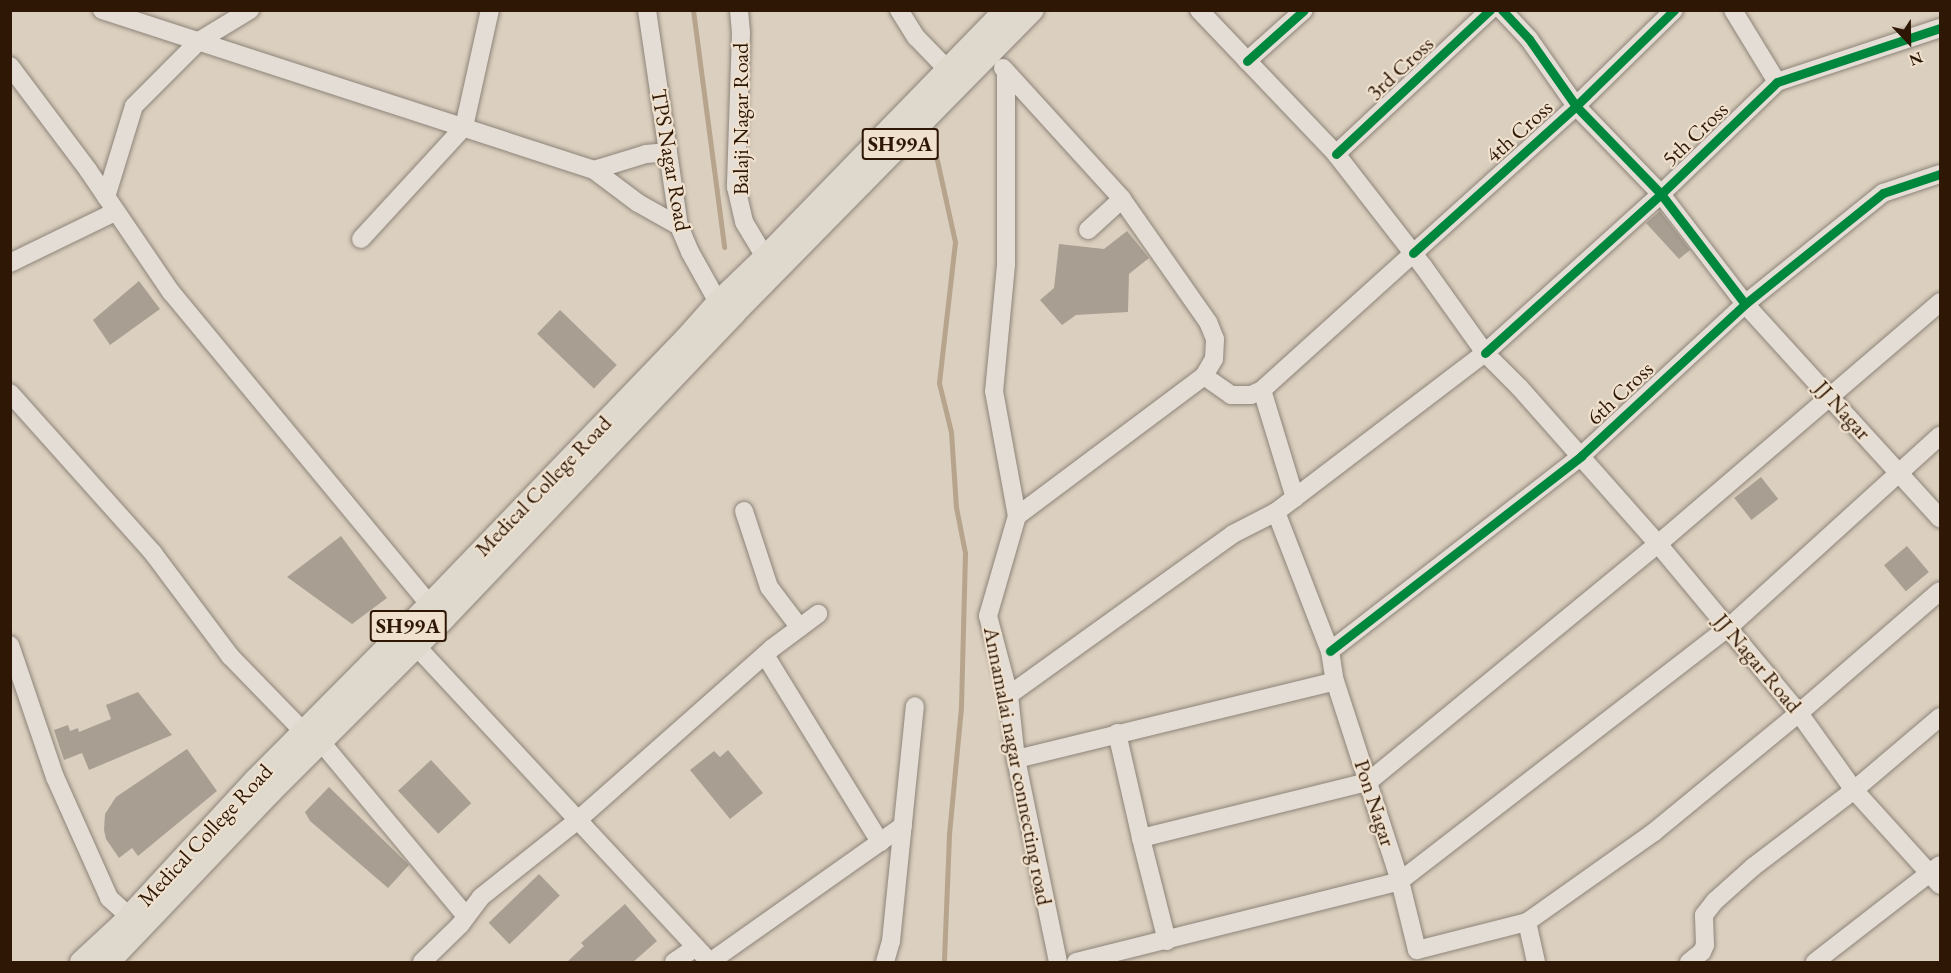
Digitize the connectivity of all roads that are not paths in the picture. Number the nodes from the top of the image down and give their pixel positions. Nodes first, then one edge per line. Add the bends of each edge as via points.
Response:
1 (102, 10) edge
2 (250, 10) edge
3 (490, 10) edge
4 (647, 10) edge
5 (739, 10) edge
6 (898, 10) edge
7 (1005, 10) edge
8 (1033, 10) edge
9 (1199, 10) edge
10 (1304, 10) edge
11 (1490, 10) edge
12 (1502, 10) edge
13 (1674, 10) edge
14 (1733, 10) edge
15 (1941, 28) edge
16 (199, 41) junction
17 (993, 50) junction
18 (1247, 61) junction
19 (10, 66) edge
20 (947, 69) junction
21 (1006, 72) junction
22 (1777, 82) junction
23 (1576, 106) junction
24 (464, 127) junction
25 (668, 152) junction
26 (1336, 154) junction
27 (594, 170) junction
28 (1941, 174) edge
29 (1661, 194) junction
30 (1122, 200) junction
31 (110, 204) junction
32 (679, 226) junction
33 (1088, 230) dead end
34 (361, 239) dead end
35 (1413, 253) junction
36 (10, 263) edge
37 (764, 267) junction
38 (732, 302) junction
39 (1941, 302) edge
40 (1745, 304) junction
41 (1485, 354) junction
42 (1204, 376) junction
43 (1262, 390) junction
44 (10, 393) edge
45 (1830, 395) junction
46 (1941, 436) edge
47 (1581, 456) junction
48 (1900, 475) junction
49 (1295, 498) junction
50 (744, 511) dead end
51 (1276, 512) junction
52 (1017, 516) junction
53 (1941, 518) edge
54 (1658, 544) junction
55 (1941, 591) edge
56 (436, 613) junction
57 (818, 614) dead end
58 (1729, 627) junction
59 (800, 628) junction
60 (10, 645) edge
61 (417, 647) junction
62 (1330, 651) junction
63 (765, 655) junction
64 (1335, 681) junction
65 (1009, 695) junction
66 (915, 706) dead end
67 (1799, 713) junction
68 (1941, 717) edge
69 (1117, 733) junction
70 (312, 737) junction
71 (1016, 759) junction
72 (1368, 782) junction
73 (1854, 790) junction
74 (579, 819) junction
75 (903, 826) junction
76 (1141, 838) junction
77 (880, 842) junction
78 (1937, 874) edge
79 (1400, 881) junction
80 (129, 916) junction
81 (466, 916) junction
82 (1527, 922) junction
83 (1167, 941) junction
84 (695, 948) junction
85 (1418, 956) edge
86 (81, 963) edge
87 (109, 963) edge
88 (422, 963) edge
89 (674, 963) edge
90 (710, 963) edge
91 (885, 963) edge
92 (1058, 963) edge
93 (1076, 963) edge
94 (1536, 963) edge
95 (1689, 963) edge
96 (1815, 963) edge

1 - 16 street
2 - 16 street
3 - 24 street
4 - 25 street, TPS Nagar Road
5 - 37 street, Balaji Nagar Road via 736,187 744,222
6 - 20 street via 916,37
7 - 20 main road, Medical College Road / SH99A
8 - 17 main road, Medical College Road / SH99A
9 - 18 street, JJ Nagar Road
10 - 18 street
11 - 26 street, 3rd Cross
12 - 23 street, JJ Nagar via 1529,39
13 - 23 street, 4th Cross
14 - 22 street
15 - 22 street, 5th Cross
16 - 24 street
16 - 31 street via 134,106
17 - 21 street
17 - 37 main road, Medical College Road / SH99A
18 - 26 street, JJ Nagar Road
19 - 31 street
20 - 37 main road, Medical College Road / SH99A
21 - 30 street via 1069,137
21 - 52 street, Annamalai nagar connecting road via 1006,265 994,391
22 - 29 street, 5th Cross
23 - 29 street, JJ Nagar
23 - 35 street, 4th Cross
24 - 27 street
24 - 34 street
25 - 27 street via 646,154
25 - 32 street, TPS Nagar Road
26 - 35 street, JJ Nagar Road
27 - 32 street via 638,203
28 - 40 street, 6th Cross via 1883,193
29 - 40 street, JJ Nagar
29 - 41 street, 5th Cross
30 - 33 street
30 - 42 street via 1208,322 1215,339 1214,359
31 - 36 street
31 - 56 street via 171,292
32 - 38 street, TPS Nagar Road via 690,252
35 - 41 street, JJ Nagar Road
35 - 43 street, 4th Cross
37 - 38 main road, Medical College Road / SH99A
38 - 56 main road, Medical College Road / SH99A
39 - 45 street
40 - 45 street, JJ Nagar
40 - 47 street, 6th Cross
41 - 47 street, JJ Nagar Road
41 - 49 street, 5th Cross
42 - 43 street via 1231,395 1251,396
42 - 52 street
43 - 49 street
44 - 70 street via 153,553 230,656
45 - 48 street, JJ Nagar
45 - 54 street
46 - 48 street
47 - 54 street, JJ Nagar Road
47 - 62 street, 6th Cross
48 - 53 street, JJ Nagar
48 - 58 street
49 - 51 street, 5th Cross
50 - 59 street via 769,587
51 - 62 street, Pon Nagar
51 - 65 street, 5th Cross via 1233,534
52 - 65 street, Annamalai nagar connecting road via 988,616
54 - 58 street, JJ Nagar Road
54 - 72 street
55 - 67 street
56 - 61 main road, Medical College Road / SH99A
56 - 70 main road, Medical College Road / SH99A
57 - 59 street
58 - 67 street, JJ Nagar Road
58 - 79 street
59 - 63 street
60 - 80 street via 64,797 109,898
61 - 70 main road, Medical College Road / SH99A
61 - 74 street
62 - 64 street, Pon Nagar
63 - 74 street
63 - 77 street
64 - 69 street
64 - 72 street, Pon Nagar
65 - 71 street, Annamalai nagar connecting road
66 - 75 street
67 - 73 street, JJ Nagar Road
67 - 82 street via 1654,832
68 - 73 street
69 - 71 street
69 - 76 street
70 - 80 main road, Medical College Road / SH99A
70 - 81 street
70 - 87 main road, Medical College Road / SH99A
71 - 92 street, Annamalai nagar connecting road
72 - 76 street
72 - 79 street, Pon Nagar
73 - 78 street, JJ Nagar Road
73 - 95 street via 1753,867 1715,902 1704,915 1705,945
74 - 81 street via 481,897
74 - 84 street
75 - 77 street
75 - 91 street via 891,941
76 - 83 street
77 - 90 street
78 - 96 street
79 - 83 street
79 - 85 street, Pon Nagar
80 - 86 main road, Medical College Road / SH99A
81 - 88 street
82 - 85 street, Pon Nagar
82 - 94 street
83 - 93 street
84 - 89 street
84 - 90 street

